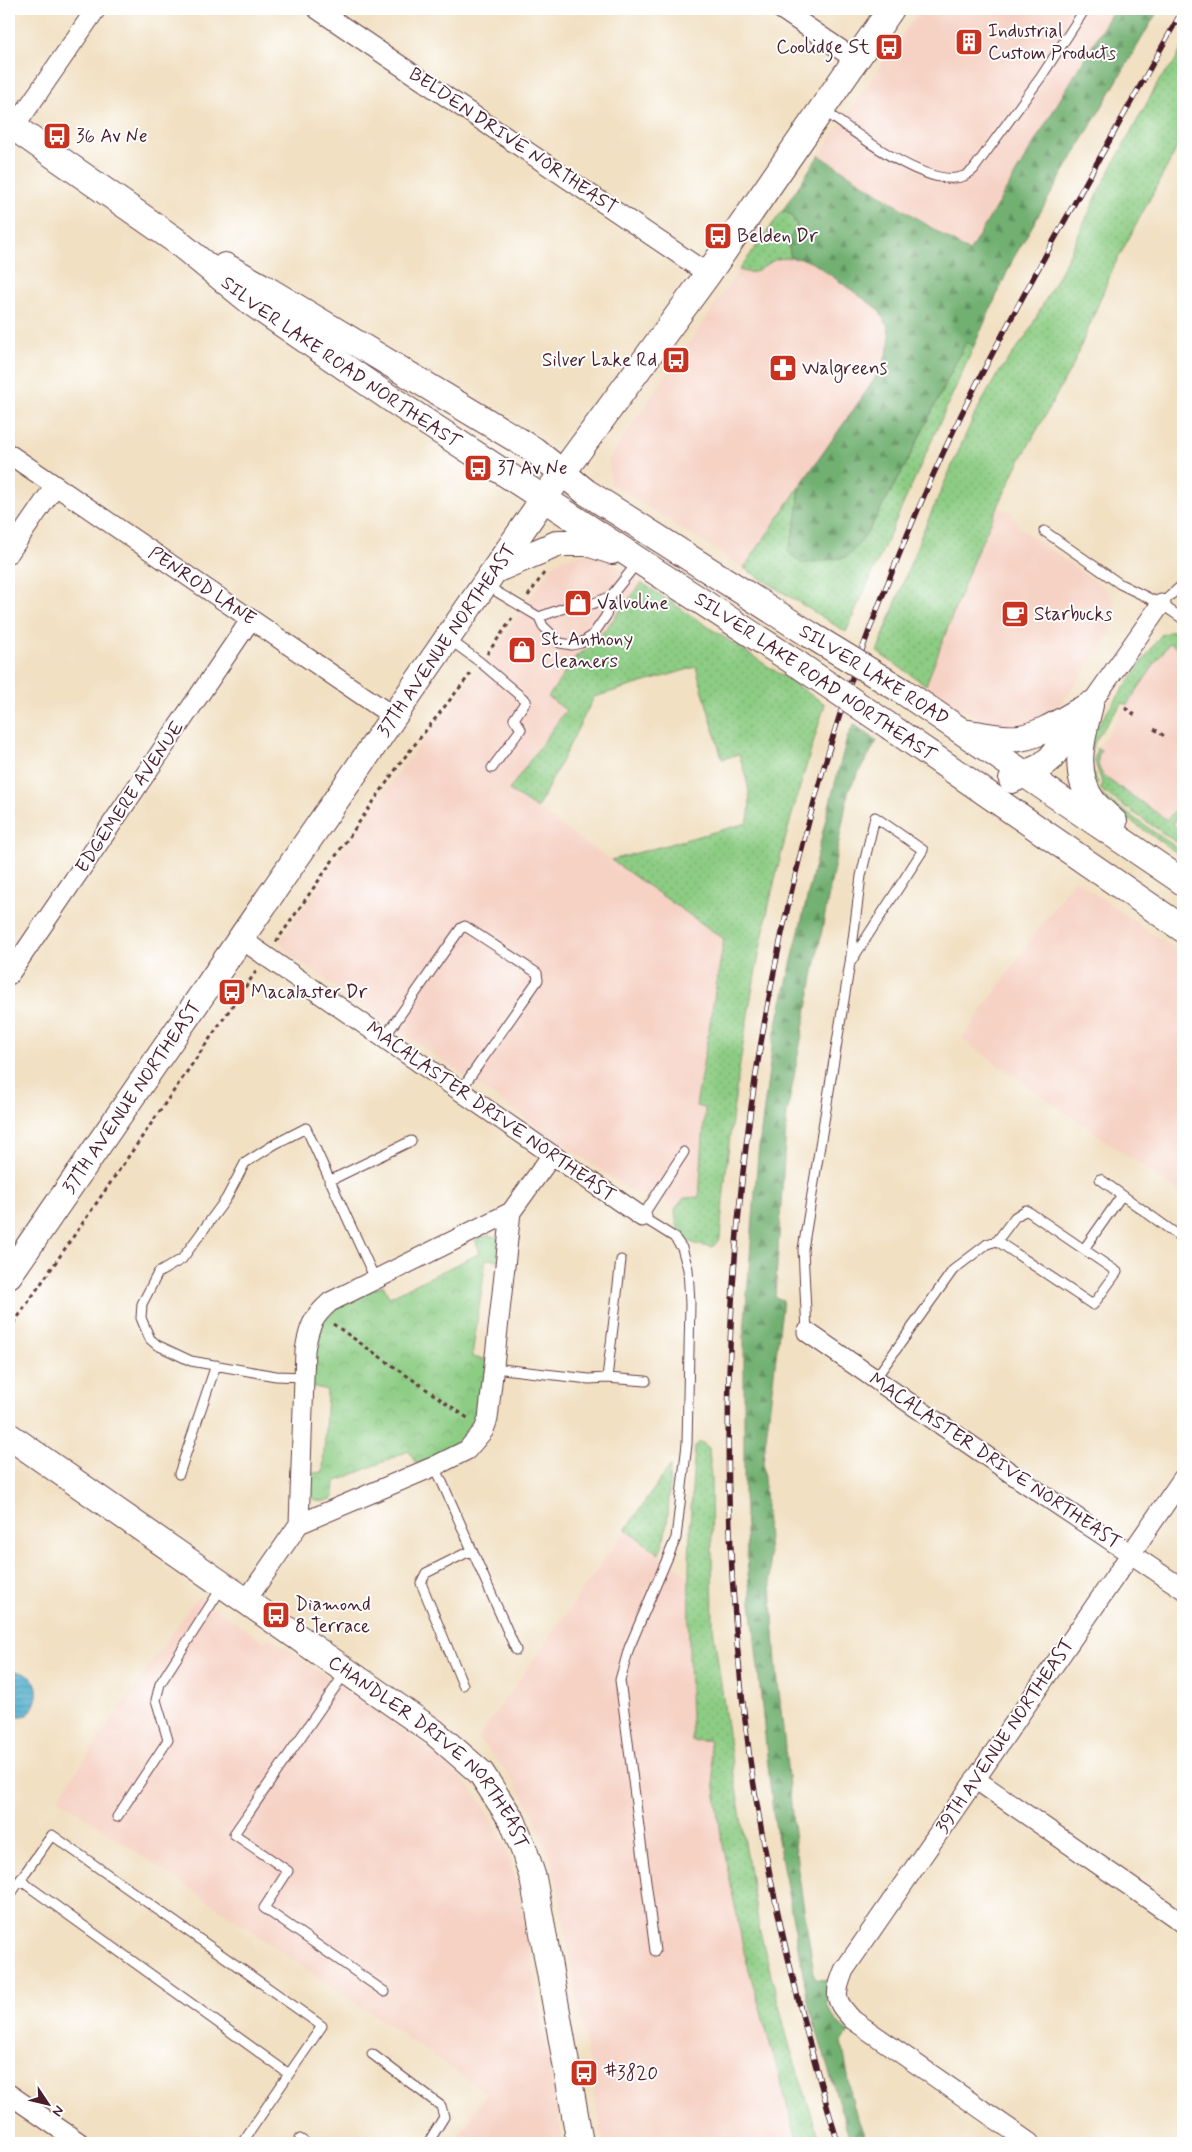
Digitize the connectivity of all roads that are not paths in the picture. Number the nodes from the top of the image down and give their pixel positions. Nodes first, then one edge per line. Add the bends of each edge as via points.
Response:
1 (96, 9) edge
2 (317, 9) edge
3 (781, 9) edge
4 (891, 9) edge
5 (1085, 9) edge
6 (856, 60) junction
7 (822, 109) junction
8 (10, 129) edge
9 (175, 240) junction
10 (708, 274) junction
11 (9, 454) edge
12 (562, 473) junction
13 (55, 486) junction
14 (544, 498) junction
15 (1044, 531) dead end
16 (9, 553) edge
17 (639, 560) junction
18 (490, 577) junction
19 (1183, 584) edge
20 (611, 596) junction
21 (592, 604) dead end
22 (1161, 604) junction
23 (564, 608) dead end
24 (538, 617) junction
25 (1183, 619) edge
26 (251, 620) junction
27 (448, 639) junction
28 (1090, 705) junction
29 (394, 717) junction
30 (965, 733) junction
31 (492, 768) dead end
32 (1025, 774) junction
33 (967, 779) junction
34 (1156, 863) junction
35 (1183, 882) edge
36 (1183, 929) edge
37 (241, 938) junction
38 (850, 962) junction
39 (9, 975) edge
40 (384, 1038) junction
41 (460, 1091) junction
42 (411, 1141) dead end
43 (684, 1152) dead end
44 (552, 1155) junction
45 (1100, 1179) dead end
46 (329, 1181) junction
47 (1122, 1196) junction
48 (511, 1212) junction
49 (642, 1217) junction
50 (1179, 1236) dead end
51 (997, 1241) junction
52 (1084, 1249) junction
53 (621, 1260) dead end
54 (9, 1274) edge
55 (376, 1281) junction
56 (807, 1332) joint
57 (216, 1365) junction
58 (494, 1368) junction
59 (304, 1377) junction
60 (607, 1378) junction
61 (876, 1379) junction
62 (646, 1381) dead end
63 (9, 1436) edge
64 (435, 1466) junction
65 (179, 1474) dead end
66 (1183, 1478) edge
67 (299, 1524) junction
68 (472, 1550) junction
69 (1130, 1553) junction
70 (224, 1585) junction
71 (1183, 1589) edge
72 (246, 1601) junction
73 (516, 1650) dead end
74 (347, 1670) junction
75 (463, 1685) dead end
76 (976, 1779) junction
77 (117, 1817) dead end
78 (20, 1880) junction
79 (9, 1897) edge
80 (1183, 1923) edge
81 (655, 1951) dead end
82 (385, 1992) dead end
83 (372, 2054) dead end
84 (289, 2074) junction
85 (9, 2094) edge
86 (70, 2140) edge
87 (242, 2143) edge
88 (428, 2143) edge
89 (580, 2143) edge
90 (1030, 2143) edge

1 - 8 street
2 - 10 street, BELDEN DRIVE NORTHEAST
3 - 6 street
4 - 6 main road, 37TH AVENUE NORTHEAST
5 - 7 lane via 973,170 963,176 949,178 914,170
6 - 7 main road, 37TH AVENUE NORTHEAST
7 - 10 main road, 37TH AVENUE NORTHEAST
8 - 9 main road, SILVER LAKE ROAD NORTHEAST
9 - 12 main road, SILVER LAKE ROAD NORTHEAST via 261,286 534,450
9 - 14 main road, SILVER LAKE ROAD NORTHEAST via 252,303 397,403
10 - 12 main road, 37TH AVENUE NORTHEAST
11 - 13 street, PENROD LANE
12 - 14 main road, 37TH AVENUE NORTHEAST
12 - 30 main road, SILVER LAKE ROAD, bridge via 586,492
13 - 16 street
13 - 26 street, PENROD LANE
14 - 17 main road, SILVER LAKE ROAD NORTHEAST
14 - 18 main road, 37TH AVENUE NORTHEAST
15 - 22 lane via 1120,584
17 - 18 main road via 587,543 568,542 552,546
17 - 20 lane
17 - 33 main road, SILVER LAKE ROAD NORTHEAST, bridge
18 - 24 lane via 520,607
18 - 27 main road, 37TH AVENUE NORTHEAST
19 - 22 lane
20 - 21 lane
20 - 24 lane via 606,616 592,636 581,643 560,643
22 - 25 lane
22 - 28 street
23 - 24 lane
26 - 29 street, PENROD LANE
26 - 39 street, EDGEMERE AVENUE
27 - 29 main road, 37TH AVENUE NORTHEAST
27 - 31 lane via 526,701 514,719 521,729
28 - 30 main road via 1025,736 1009,738
28 - 32 main road via 1051,758
28 - 34 main road via 1080,748 1084,781 1093,802
29 - 37 main road, 37TH AVENUE NORTHEAST
30 - 32 main road, SILVER LAKE ROAD
32 - 33 main road via 1006,783
32 - 34 main road, SILVER LAKE ROAD
33 - 36 main road, SILVER LAKE ROAD NORTHEAST
34 - 35 main road, SILVER LAKE ROAD
37 - 40 street, MACALASTER DRIVE NORTHEAST
37 - 54 main road, 37TH AVENUE NORTHEAST
38 - 38 lane via 923,850 874,817 861,876
38 - 56 lane via 803,1249
40 - 41 street, MACALASTER DRIVE NORTHEAST
40 - 41 lane via 465,926 537,973 538,980
41 - 44 street, MACALASTER DRIVE NORTHEAST
42 - 46 lane
43 - 49 lane
44 - 48 street
44 - 49 street, MACALASTER DRIVE NORTHEAST
45 - 47 lane
46 - 55 lane
46 - 57 lane via 306,1128 275,1144 245,1163 226,1199 182,1259 158,1274 147,1291 141,1318 150,1339 192,1361
47 - 50 lane
47 - 52 lane
48 - 55 street
48 - 58 street
49 - 81 lane via 674,1237 682,1248 688,1269 690,1303 687,1444 676,1538 629,1648 620,1680
51 - 52 lane via 1015,1217 1026,1210
51 - 52 lane via 1093,1306 1117,1272
51 - 61 lane via 987,1244 953,1270
53 - 60 lane
55 - 59 street via 330,1302 318,1313 308,1328
56 - 61 street, MACALASTER DRIVE NORTHEAST
57 - 59 lane via 276,1376
57 - 65 lane
58 - 60 lane via 589,1379
58 - 64 street via 484,1430 467,1450
59 - 67 street
60 - 62 lane
61 - 69 street, MACALASTER DRIVE NORTHEAST
63 - 70 main road, CHANDLER DRIVE NORTHEAST
64 - 67 street
64 - 68 lane
66 - 69 street, 39TH AVENUE NORTHEAST
67 - 72 street
68 - 73 lane
68 - 75 lane via 426,1574 421,1583
69 - 71 street, MACALASTER DRIVE NORTHEAST
69 - 76 street, 39TH AVENUE NORTHEAST
70 - 72 main road, CHANDLER DRIVE NORTHEAST
70 - 77 lane via 160,1684 156,1700 168,1740
72 - 74 main road, CHANDLER DRIVE NORTHEAST
74 - 82 lane via 234,1834 288,1871 264,1908
74 - 89 main road, CHANDLER DRIVE NORTHEAST via 460,1753 481,1774 513,1822 533,1878
76 - 80 street
76 - 90 street, 39TH AVENUE NORTHEAST via 844,1970 836,1998 853,2020
78 - 79 lane
78 - 84 lane
78 - 84 lane via 52,1835 322,2026
83 - 88 lane via 441,2106 444,2117
84 - 87 lane
85 - 86 street

